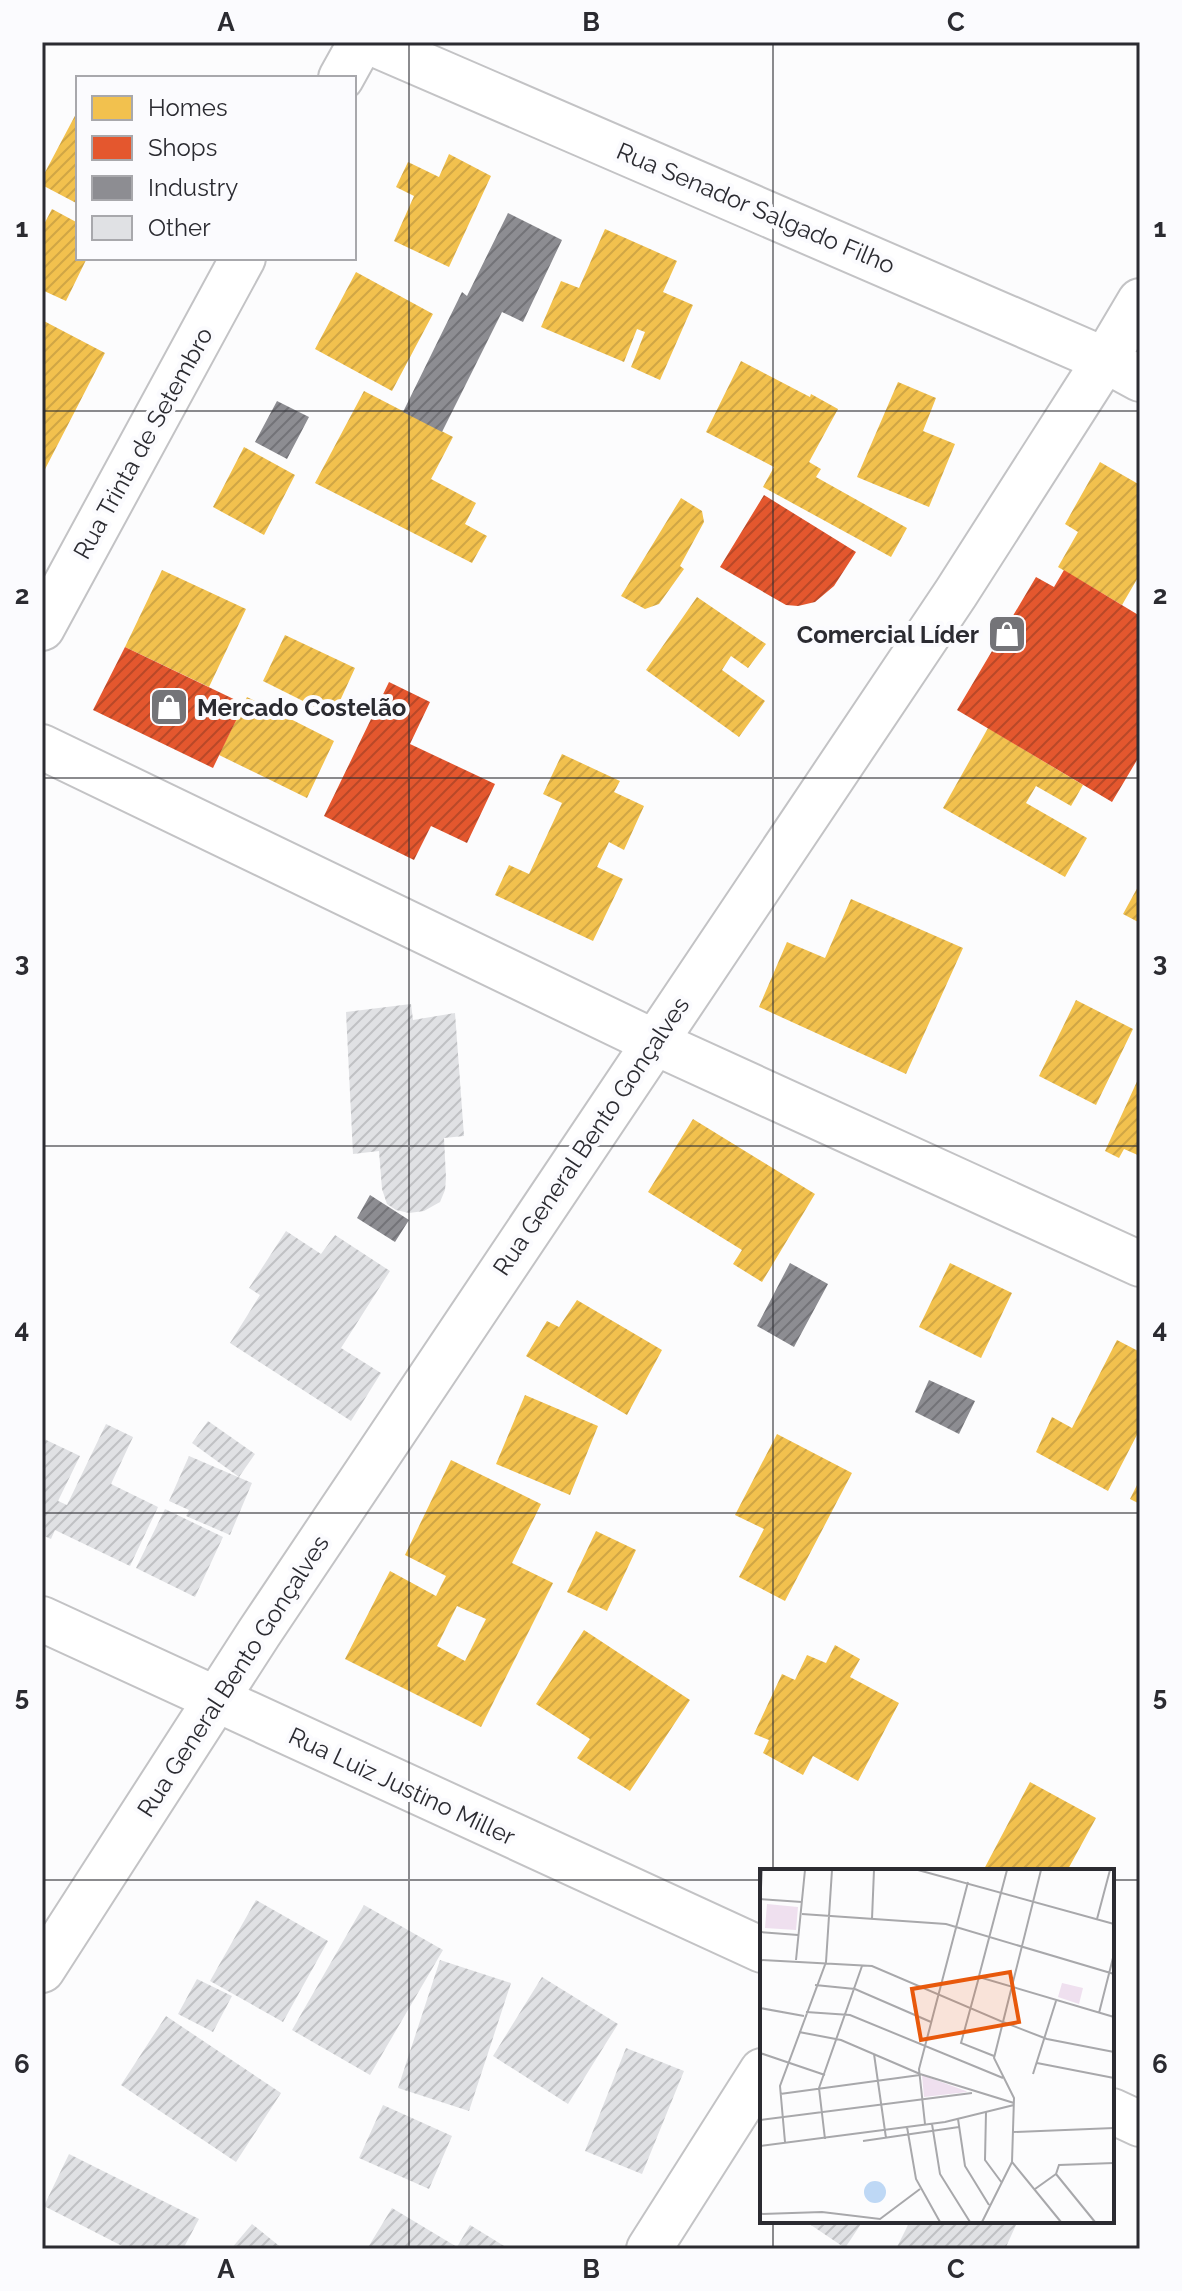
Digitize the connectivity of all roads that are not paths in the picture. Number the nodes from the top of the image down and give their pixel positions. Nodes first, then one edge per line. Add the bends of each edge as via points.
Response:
1 (361, 42) edge
2 (370, 42) edge
3 (342, 76) edge
4 (242, 260) edge
5 (1140, 301) edge
6 (1122, 369) edge
7 (42, 628) edge
8 (42, 747) edge
9 (654, 1042) junction
10 (1140, 1264) edge
11 (42, 1619) edge
12 (217, 1701) junction
13 (760, 1949) edge
14 (42, 1970) edge
15 (760, 2074) edge
16 (1114, 2112) edge
17 (1140, 2124) edge
18 (649, 2249) edge

1 - 3 main road
2 - 6 main road, Rua Senador Salgado Filho
4 - 7 main road, Rua Trinta de Setembro
5 - 6 main road, Rua General Bento Gonçalves
6 - 9 main road, Rua General Bento Gonçalves via 956,593
8 - 9 main road
9 - 10 main road
9 - 12 main road, Rua General Bento Gonçalves
11 - 12 main road, Rua Luiz Justino Miller
12 - 13 main road, Rua Luiz Justino Miller
12 - 14 main road, Rua General Bento Gonçalves
15 - 18 main road
16 - 17 main road

